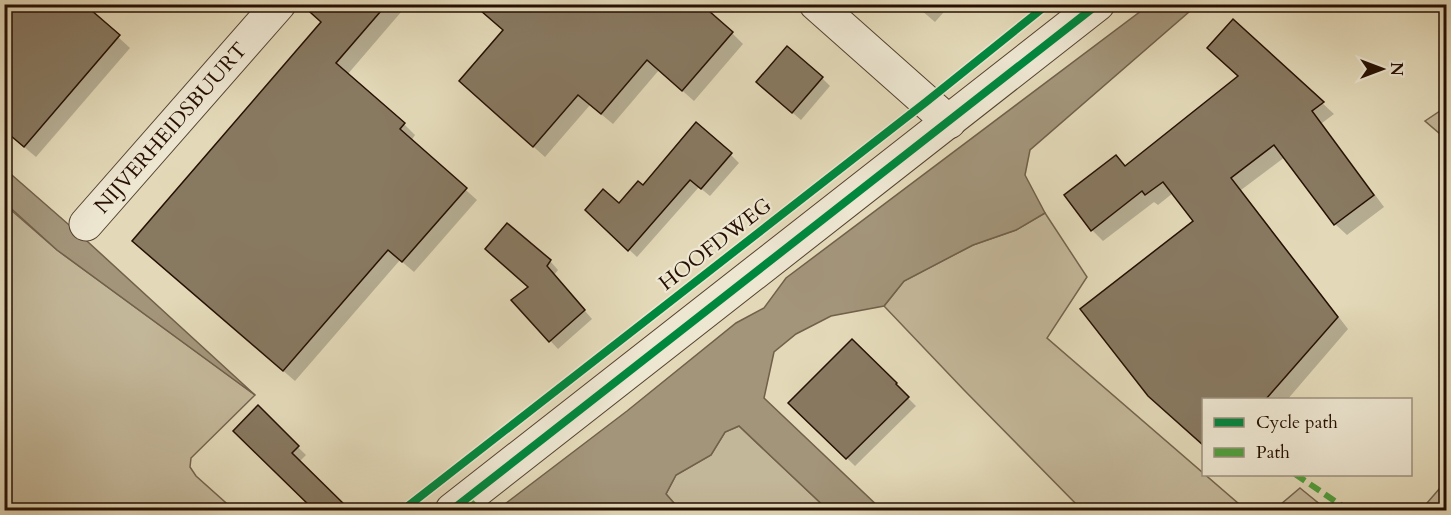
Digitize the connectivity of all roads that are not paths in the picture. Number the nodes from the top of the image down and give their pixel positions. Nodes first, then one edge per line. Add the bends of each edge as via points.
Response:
1 (279, 4) edge
2 (816, 4) edge
3 (1098, 4) edge
4 (949, 122) junction
5 (86, 224) dead end
6 (452, 510) edge

1 - 5 street, NIJVERHEIDSBUURT
2 - 4 street
3 - 4 street
4 - 6 street

